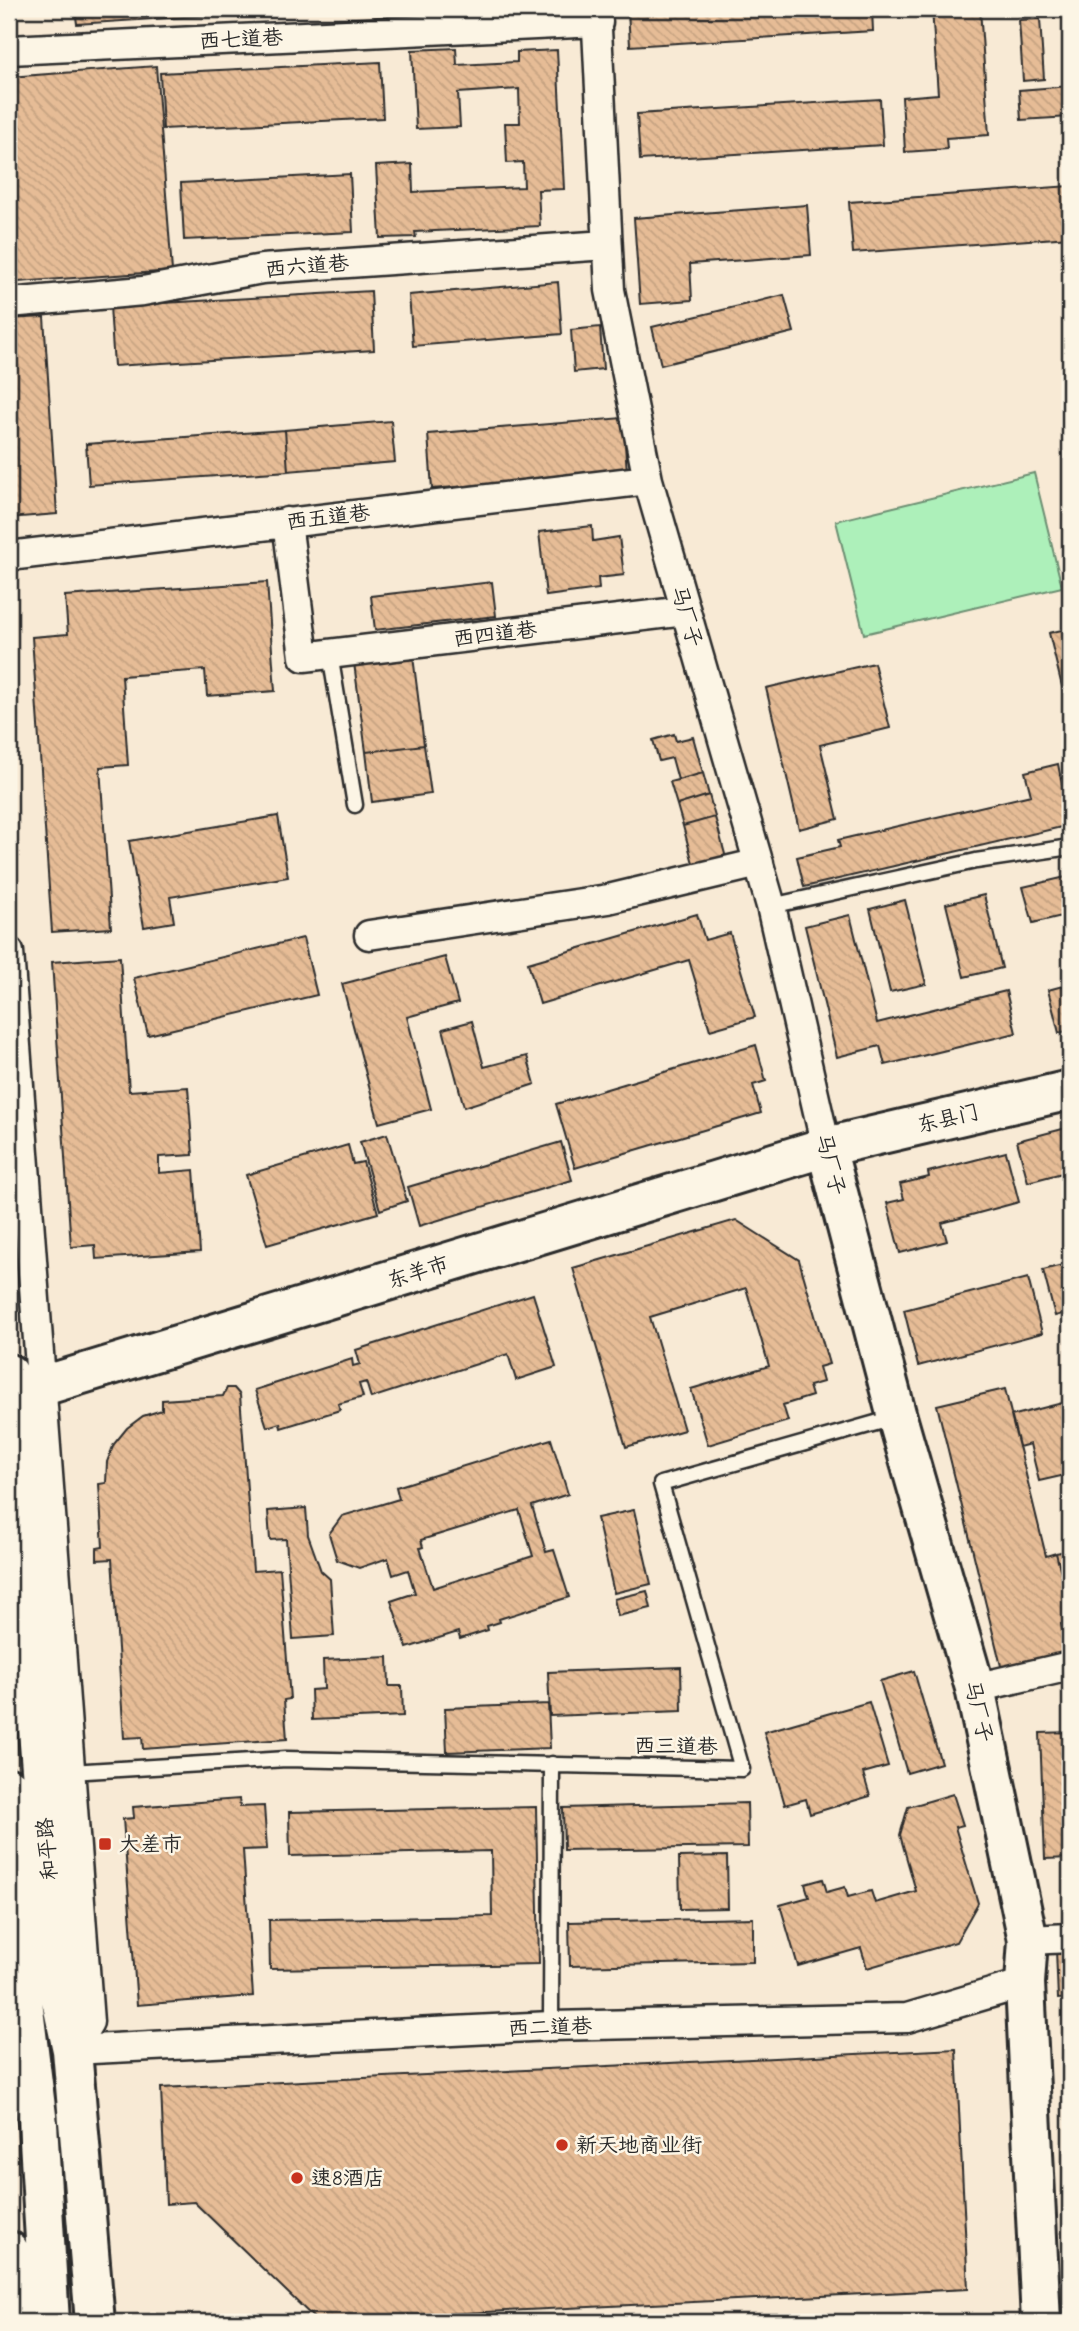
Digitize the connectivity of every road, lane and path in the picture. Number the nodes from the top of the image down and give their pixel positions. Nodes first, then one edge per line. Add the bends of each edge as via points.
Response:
1 (597, 15) edge
2 (9, 50) edge
3 (606, 245) junction
4 (9, 303) edge
5 (648, 480) junction
6 (287, 522) junction
7 (9, 556) edge
8 (685, 611) junction
9 (317, 656) junction
10 (355, 805) dead end
11 (1070, 847) edge
12 (759, 863) junction
13 (771, 906) junction
14 (369, 935) dead end
15 (9, 952) edge
16 (1070, 1090) edge
17 (826, 1147) junction
18 (20, 1386) edge
19 (897, 1417) junction
20 (1070, 1666) edge
21 (975, 1688) junction
22 (552, 1764) junction
23 (70, 1772) junction
24 (9, 1788) edge
25 (9, 1796) edge
26 (1070, 1938) edge
27 (1028, 1940) junction
28 (1024, 1983) junction
29 (551, 2026) junction
30 (72, 2050) junction
31 (9, 2251) edge
32 (12, 2322) edge
33 (50, 2322) edge
34 (95, 2322) edge
35 (1041, 2322) edge

1 - 2 street, 西七道巷
1 - 3 street, 马厂子
3 - 4 street, 西六道巷 via 261,269 143,291
3 - 5 street, 马厂子 via 610,290
5 - 6 street, 西五道巷
5 - 8 street, 马厂子
6 - 7 street, 西五道巷
6 - 9 street
8 - 9 street, 西四道巷
8 - 12 street, 马厂子
9 - 10 lane
11 - 13 lane via 976,861
12 - 13 street, 马厂子
12 - 14 street via 608,899
13 - 17 street, 马厂子
15 - 18 street
16 - 17 street, 东县门
17 - 18 street, 东羊市
17 - 19 street, 马厂子
18 - 23 street
18 - 30 street, 和平路 via 59,1990
19 - 21 street, 马厂子
19 - 22 lane, 西三道巷 via 661,1484 742,1769
20 - 21 street
21 - 27 street, 马厂子
22 - 23 lane, 西三道巷 via 285,1759
22 - 29 lane
23 - 30 street via 89,2022
24 - 25 street, 和平路
25 - 33 street, 和平路 via 25,2056 38,2124
26 - 27 street
27 - 28 street, 马厂子
28 - 29 street, 西二道巷 via 907,2018
28 - 35 street, 马厂子
29 - 30 street, 西二道巷
30 - 34 street, 和平路
31 - 32 street

